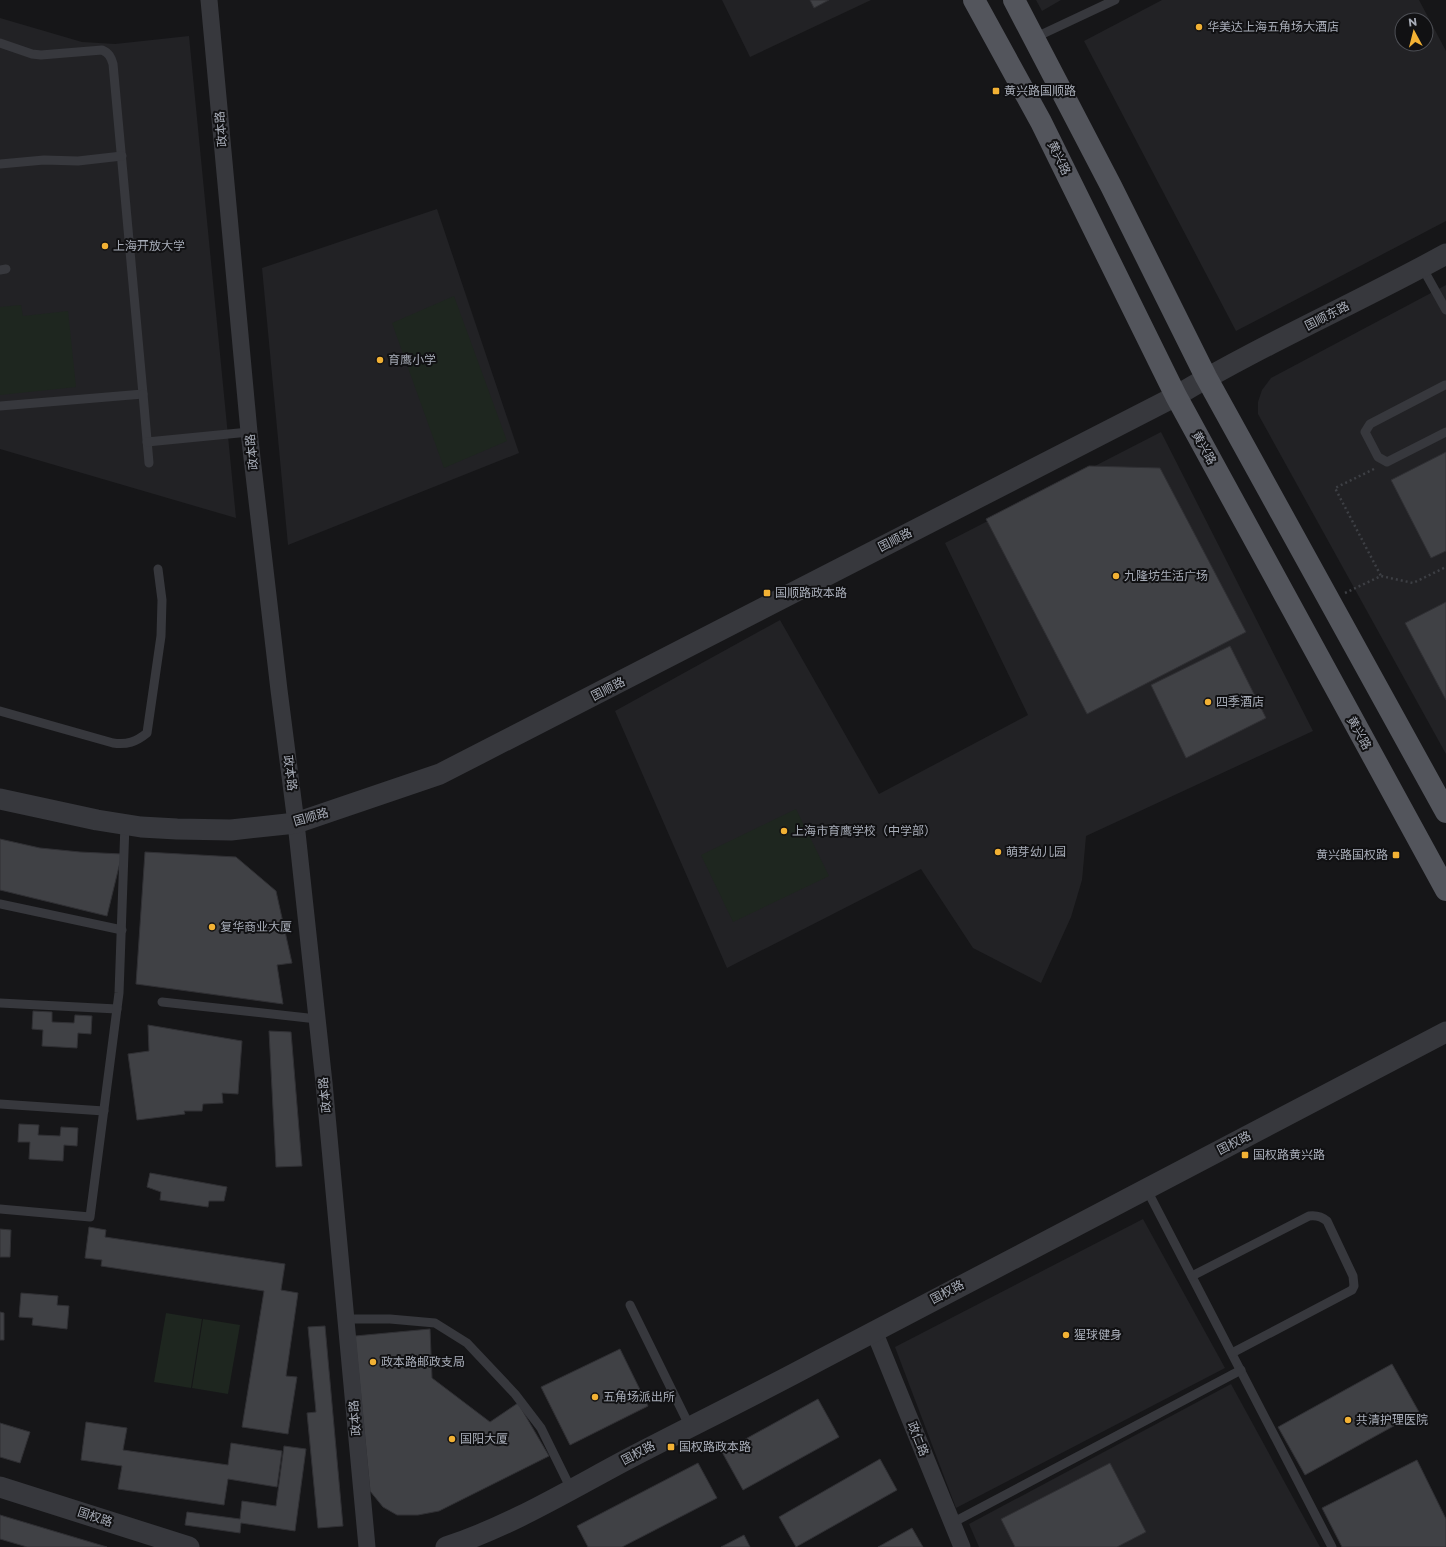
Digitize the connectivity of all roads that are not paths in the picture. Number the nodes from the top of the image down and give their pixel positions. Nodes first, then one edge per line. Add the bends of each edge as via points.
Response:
1 (210, 0) edge
2 (974, 0) edge
3 (1014, 0) edge
4 (1115, 0) edge
5 (1034, 38) junction
6 (0, 43) edge
7 (122, 156) junction
8 (0, 164) edge
9 (1446, 254) edge
10 (1422, 267) junction
11 (1446, 310) edge
12 (1206, 377) junction
13 (1446, 385) edge
14 (143, 394) junction
15 (1176, 396) junction
16 (0, 406) edge
17 (250, 432) junction
18 (1446, 432) edge
19 (147, 442) junction
20 (149, 463) dead end
21 (158, 569) dead end
22 (0, 711) edge
23 (0, 799) edge
24 (1446, 812) edge
25 (296, 823) junction
26 (125, 824) junction
27 (1446, 890) edge
28 (0, 904) edge
29 (122, 930) junction
30 (162, 1002) dead end
31 (0, 1003) edge
32 (117, 1009) junction
33 (317, 1019) junction
34 (1446, 1032) edge
35 (0, 1104) edge
36 (104, 1111) junction
37 (1146, 1188) junction
38 (0, 1209) edge
39 (1192, 1276) junction
40 (630, 1305) dead end
41 (346, 1319) junction
42 (874, 1331) junction
43 (1232, 1353) junction
44 (1241, 1370) junction
45 (690, 1427) junction
46 (0, 1487) edge
47 (571, 1489) junction
48 (952, 1523) junction
49 (189, 1547) edge
50 (368, 1547) edge
51 (446, 1547) edge
52 (962, 1547) edge
53 (1332, 1547) edge

1 - 17 street, 政本路
2 - 15 main road, 黄兴路 via 1041,122
3 - 5 main road
4 - 5 lane
5 - 12 main road
6 - 7 lane via 41,55 102,50 107,52 113,64
7 - 8 lane via 78,161 44,160
7 - 14 lane
9 - 10 street, 国顺东路
10 - 11 lane
10 - 12 street, 国顺东路
12 - 15 street, 国顺东路
12 - 24 main road
13 - 18 lane via 1370,424 1365,432 1378,458 1386,462
14 - 16 lane
14 - 19 lane
15 - 25 street, 国顺路 via 440,774
15 - 27 main road, 黄兴路
17 - 19 lane
17 - 25 street, 政本路
19 - 20 lane
21 - 22 lane via 162,600 162,636 147,733 134,742 113,743
23 - 26 street, 国顺路
25 - 26 street, 国顺路 via 231,830 177,829
25 - 33 street, 政本路
26 - 29 lane
28 - 29 lane
29 - 32 lane
30 - 33 lane
31 - 32 lane
32 - 36 lane
33 - 41 street, 政本路
34 - 37 street, 国权路
35 - 36 lane
36 - 38 lane via 90,1217
37 - 39 lane
37 - 42 street, 国权路
39 - 43 lane
39 - 43 lane via 1309,1216 1322,1217 1326,1221 1353,1276 1352,1290
40 - 45 lane
41 - 47 lane via 435,1322 467,1343 515,1394 541,1428
41 - 50 street, 政本路
42 - 45 street, 国权路
42 - 48 street, 政仁路
43 - 44 lane
44 - 48 lane
44 - 53 lane
45 - 47 street, 国权路
46 - 49 street, 国权路
47 - 51 street, 国权路 via 530,1511
48 - 52 street, 政仁路

